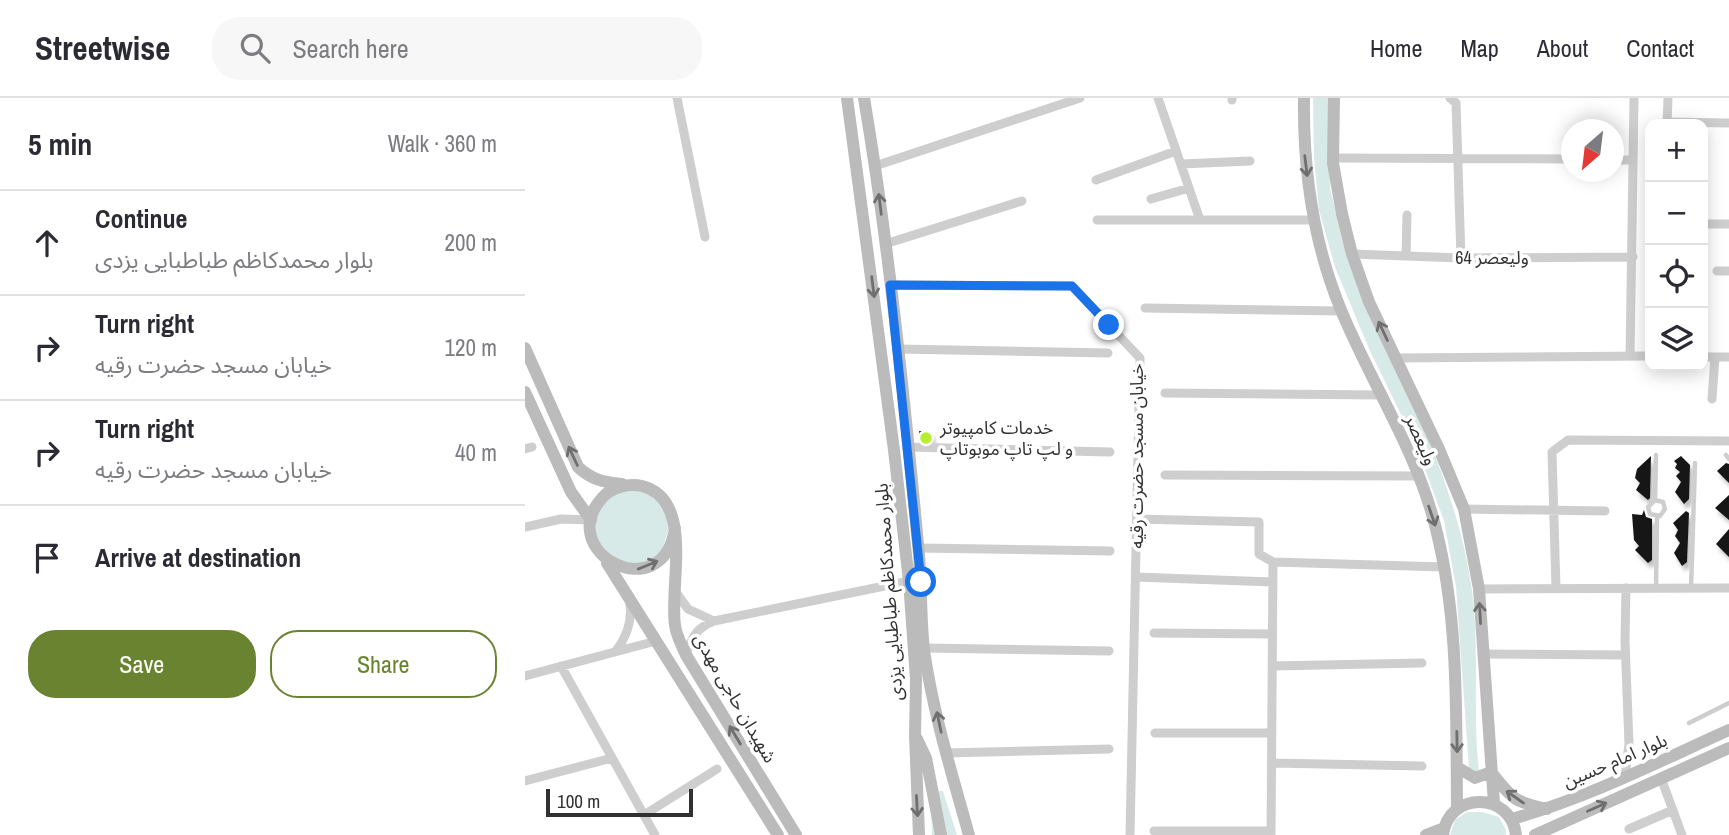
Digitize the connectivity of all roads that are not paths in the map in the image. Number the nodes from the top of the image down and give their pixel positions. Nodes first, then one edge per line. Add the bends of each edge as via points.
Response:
1 (677, 98) edge
2 (847, 98) edge
3 (863, 98) edge
4 (1080, 98) edge
5 (1158, 98) edge
6 (1304, 98) edge
7 (1334, 98) edge
8 (1450, 98) edge
9 (1634, 98) edge
10 (1668, 98) edge
11 (1667, 119) edge
12 (1708, 123) edge
13 (1729, 123) edge
14 (1176, 151) junction
15 (1333, 158) junction
16 (1460, 158) junction
17 (1561, 159) edge
18 (1624, 160) edge
19 (1632, 160) junction
20 (1250, 161) dead end
21 (1181, 164) junction
22 (875, 166) junction
23 (1096, 180) dead end
24 (1189, 188) junction
25 (1151, 199) dead end
26 (1022, 201) dead end
27 (1407, 215) dead end
28 (1097, 220) dead end
29 (1200, 220) junction
30 (1314, 220) junction
31 (1708, 223) edge
32 (1729, 224) edge
33 (705, 237) dead end
34 (885, 244) junction
35 (1352, 254) junction
36 (1406, 256) junction
37 (1633, 257) junction
38 (1461, 258) junction
39 (1717, 271) dead end
40 (1729, 271) edge
41 (890, 285) junction
42 (1145, 308) dead end
43 (1342, 311) junction
44 (525, 348) edge
45 (898, 349) junction
46 (1108, 353) dead end
47 (1630, 356) junction
48 (1645, 356) edge
49 (1708, 357) edge
50 (1715, 357) junction
51 (1729, 357) edge
52 (1396, 358) junction
53 (525, 392) edge
54 (1164, 393) dead end
55 (1381, 395) junction
56 (1712, 399) dead end
57 (1729, 441) edge
58 (908, 447) junction
59 (1110, 452) dead end
60 (1656, 455) dead end
61 (1695, 463) dead end
62 (1165, 475) dead end
63 (1418, 476) junction
64 (589, 477) junction
65 (629, 485) junction
66 (571, 492) junction
67 (1655, 500) junction
68 (1464, 509) junction
69 (1552, 510) junction
70 (1605, 511) dead end
71 (1657, 517) junction
72 (1137, 519) junction
73 (591, 520) junction
74 (525, 527) edge
75 (675, 528) junction
76 (919, 548) junction
77 (1110, 551) dead end
78 (605, 559) junction
79 (1273, 562) junction
80 (1444, 567) junction
81 (1136, 577) junction
82 (909, 581) junction
83 (1273, 582) junction
84 (1556, 588) junction
85 (1626, 588) junction
86 (1691, 588) junction
87 (1729, 588) edge
88 (1479, 589) junction
89 (1656, 589) junction
90 (674, 590) junction
91 (629, 599) junction
92 (714, 621) junction
93 (1154, 633) dead end
94 (1272, 634) junction
95 (656, 640) junction
96 (924, 648) junction
97 (617, 651) junction
98 (1109, 651) dead end
99 (1482, 654) junction
100 (686, 655) junction
101 (1625, 655) junction
102 (1422, 663) dead end
103 (561, 666) junction
104 (1272, 666) junction
105 (525, 676) edge
106 (1729, 704) edge
107 (1689, 723) dead end
108 (1729, 730) edge
109 (1155, 733) dead end
110 (1272, 733) junction
111 (915, 736) junction
112 (1729, 748) edge
113 (1108, 749) dead end
114 (946, 753) junction
115 (612, 758) junction
116 (1272, 764) junction
117 (1422, 766) dead end
118 (1457, 767) junction
119 (717, 769) dead end
120 (1491, 772) junction
121 (1625, 777) junction
122 (1661, 778) junction
123 (525, 781) edge
124 (1494, 803) junction
125 (1457, 808) junction
126 (1672, 810) junction
127 (1542, 811) junction
128 (643, 815) junction
129 (1512, 819) junction
130 (1547, 829) junction
131 (1629, 829) dead end
132 (1154, 831) dead end
133 (1443, 831) edge
134 (1271, 833) edge
135 (655, 835) edge
136 (778, 835) edge
137 (796, 835) edge
138 (919, 835) edge
139 (941, 835) edge
140 (969, 835) edge
141 (1130, 835) edge
142 (1426, 835) edge
143 (1517, 835) edge
144 (1535, 835) edge
145 (1682, 835) edge

1 - 33 street
2 -> 82 main road, بلوار محمدکاظم طباطبایی یزدی
3 - 22 main road, بلوار محمدکاظم طباطبایی یزدی
4 - 22 street
5 - 14 street
6 -> 30 main road, ولیعصر via 1304,161
7 - 15 main road, ولیعصر
8 - 16 street via 1457,103
9 - 19 street
10 - 11 street
12 - 13 street
14 - 21 street
14 - 23 street
15 - 16 street
15 - 35 main road, ولیعصر
16 - 17 street
16 - 38 street
18 - 19 street
19 - 37 street
20 - 21 street
21 - 24 street
34 -> 22 main road, بلوار محمدکاظم طباطبایی یزدی
24 - 25 street
24 - 29 street
26 - 34 street
27 - 36 street
28 - 29 street
29 - 30 street
30 - 43 main road, ولیعصر via 1325,268
31 - 32 street
34 - 41 main road, بلوار محمدکاظم طباطبایی یزدی
35 - 36 street, ولیعصر 64
52 -> 35 main road, ولیعصر
36 - 38 street, ولیعصر 64
37 - 38 street, ولیعصر 64
37 - 47 street
39 - 40 street
41 - 45 main road, بلوار محمدکاظم طباطبایی یزدی
41 - 72 street, خیابان مسجد حضرت رقیه via 1072,286 1140,358
42 - 43 street
43 - 55 main road, ولیعصر
64 -> 44 main road via 578,467
45 - 46 street
45 - 58 main road, بلوار محمدکاظم طباطبایی یزدی
47 - 48 street
47 - 52 street
49 - 50 street
50 - 51 street
50 - 56 street
52 - 68 main road, ولیعصر
53 - 66 main road
54 - 55 street
55 - 63 main road, ولیعصر
57 - 69 street via 1568,440 1552,452
58 - 59 street
58 - 76 main road, بلوار محمدکاظم طباطبایی یزدی
60 - 67 lane
61 - 86 lane
62 - 63 street
63 -> 80 main road, ولیعصر
64 - 65 main road
64 - 66 main road via 585,490
65 - 73 main road via 600,499
65 - 75 main road via 661,497 669,506
66 - 73 main road
67 - 71 lane via 1648,507
67 - 71 lane via 1663,502 1665,509
68 - 69 street
68 - 88 main road, ولیعصر
69 - 70 street
69 - 84 street
71 - 89 lane
72 - 79 street via 1259,522 1259,554
72 - 81 street, خیابان مسجد حضرت رقیه
73 - 74 street via 561,519
73 - 78 main road via 595,548
78 -> 75 main road via 617,567 648,567 668,550
75 - 90 main road, شهیدان حاجی مهدی
76 - 77 street
76 - 96 main road, بلوار محمدکاظم طباطبایی یزدی
78 - 91 main road, شهیدان حاجی مهدی
79 - 80 street
79 - 83 street
80 -> 118 main road, ولیعصر via 1455,661
81 - 83 street
81 - 141 street, خیابان مسجد حضرت رقیه
82 - 92 street
82 - 111 main road, بلوار محمدکاظم طباطبایی یزدی
83 - 94 street
84 - 85 street
84 - 88 street
85 - 89 street
85 - 101 street
86 - 87 street
86 - 89 street
99 -> 88 main road, ولیعصر
90 - 92 street via 688,609
90 - 100 main road, شهیدان حاجی مهدی via 675,628
91 - 95 main road, شهیدان حاجی مهدی
91 - 97 street via 629,629
92 - 100 street via 698,629
93 - 94 street
94 - 104 street
95 - 97 street
95 - 136 main road, شهیدان حاجی مهدی
96 - 98 street
114 -> 96 main road, بلوار محمدکاظم طباطبایی یزدی
97 - 103 street
99 - 101 street
99 - 120 main road, ولیعصر
137 -> 100 main road, شهیدان حاجی مهدی
101 - 121 street via 1629,744
102 - 104 street
103 - 105 street
103 - 115 street
104 - 110 street
106 - 107 lane
108 - 121 main road, بلوار امام حسین
109 - 110 street
110 - 116 street
111 -> 138 main road, بلوار محمدکاظم طباطبایی یزدی
111 - 139 main road via 926,758
112 - 122 main road, بلوار امام حسین
113 - 114 street
114 - 140 main road, بلوار محمدکاظم طباطبایی یزدی
115 - 123 street
115 - 128 street
116 - 117 street
116 - 134 street
118 - 120 main road via 1475,778
118 - 125 main road, ولیعصر
119 - 128 street
120 - 124 main road, ولیعصر
127 -> 120 main road via 1519,802
121 - 127 main road, بلوار امام حسین
122 - 126 street
130 -> 122 main road, بلوار امام حسین
124 - 125 main road via 1469,802
124 - 129 main road
125 - 133 main road
126 - 131 street
126 - 145 street
127 - 129 main road, بلوار امام حسین
127 - 130 main road via 1535,819
128 - 135 street
129 - 143 main road
130 - 144 main road, بلوار امام حسین
132 - 134 street
133 - 142 main road

